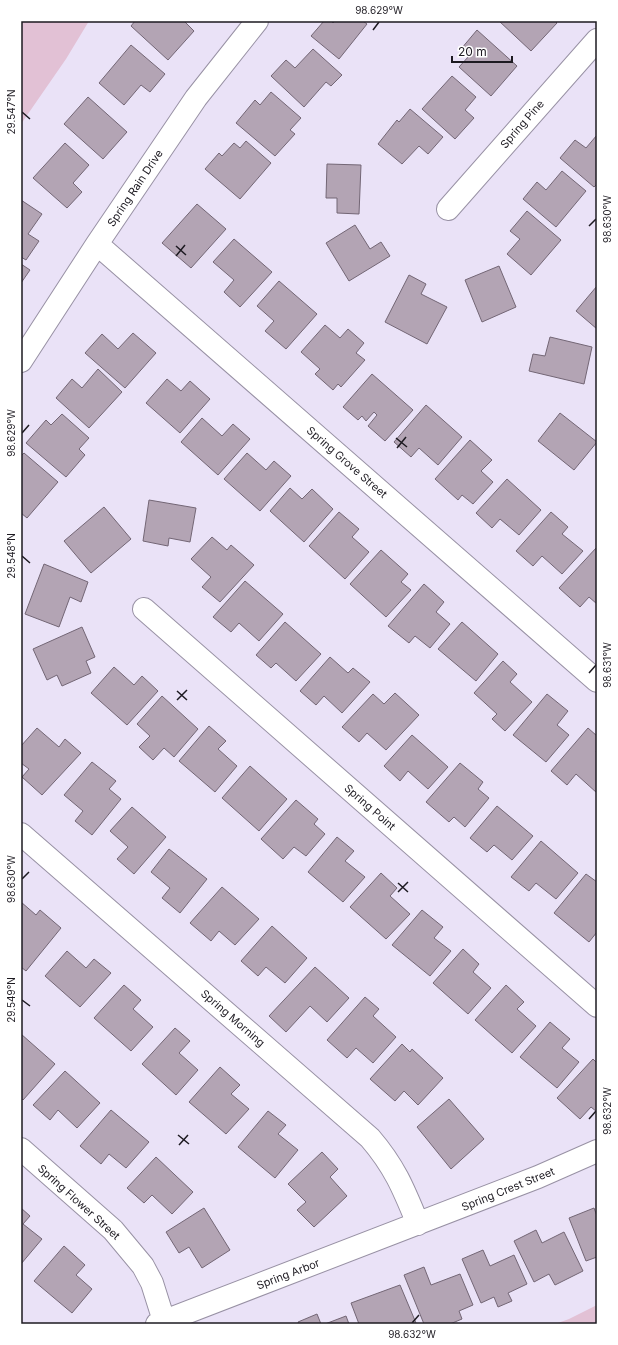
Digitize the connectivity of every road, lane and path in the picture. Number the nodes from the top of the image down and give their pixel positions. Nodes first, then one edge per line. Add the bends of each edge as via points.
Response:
1 (257, 21) edge
2 (597, 40) edge
3 (448, 209) dead end
4 (98, 244) junction
5 (21, 361) edge
6 (144, 609) dead end
7 (597, 681) edge
8 (21, 834) edge
9 (597, 1006) edge
10 (21, 1149) edge
11 (597, 1152) edge
12 (418, 1224) junction
13 (161, 1323) edge

1 - 4 street, Spring Rain Drive via 196,98
2 - 3 street, Spring Pine
4 - 5 street, Spring Rain Drive
4 - 7 street, Spring Grove Street
6 - 9 street, Spring Point
8 - 12 street, Spring Morning via 370,1138 394,1169
10 - 13 street, Spring Flower Street via 113,1230 143,1266 152,1283
11 - 12 street, Spring Crest Street
12 - 13 street, Spring Arbor

